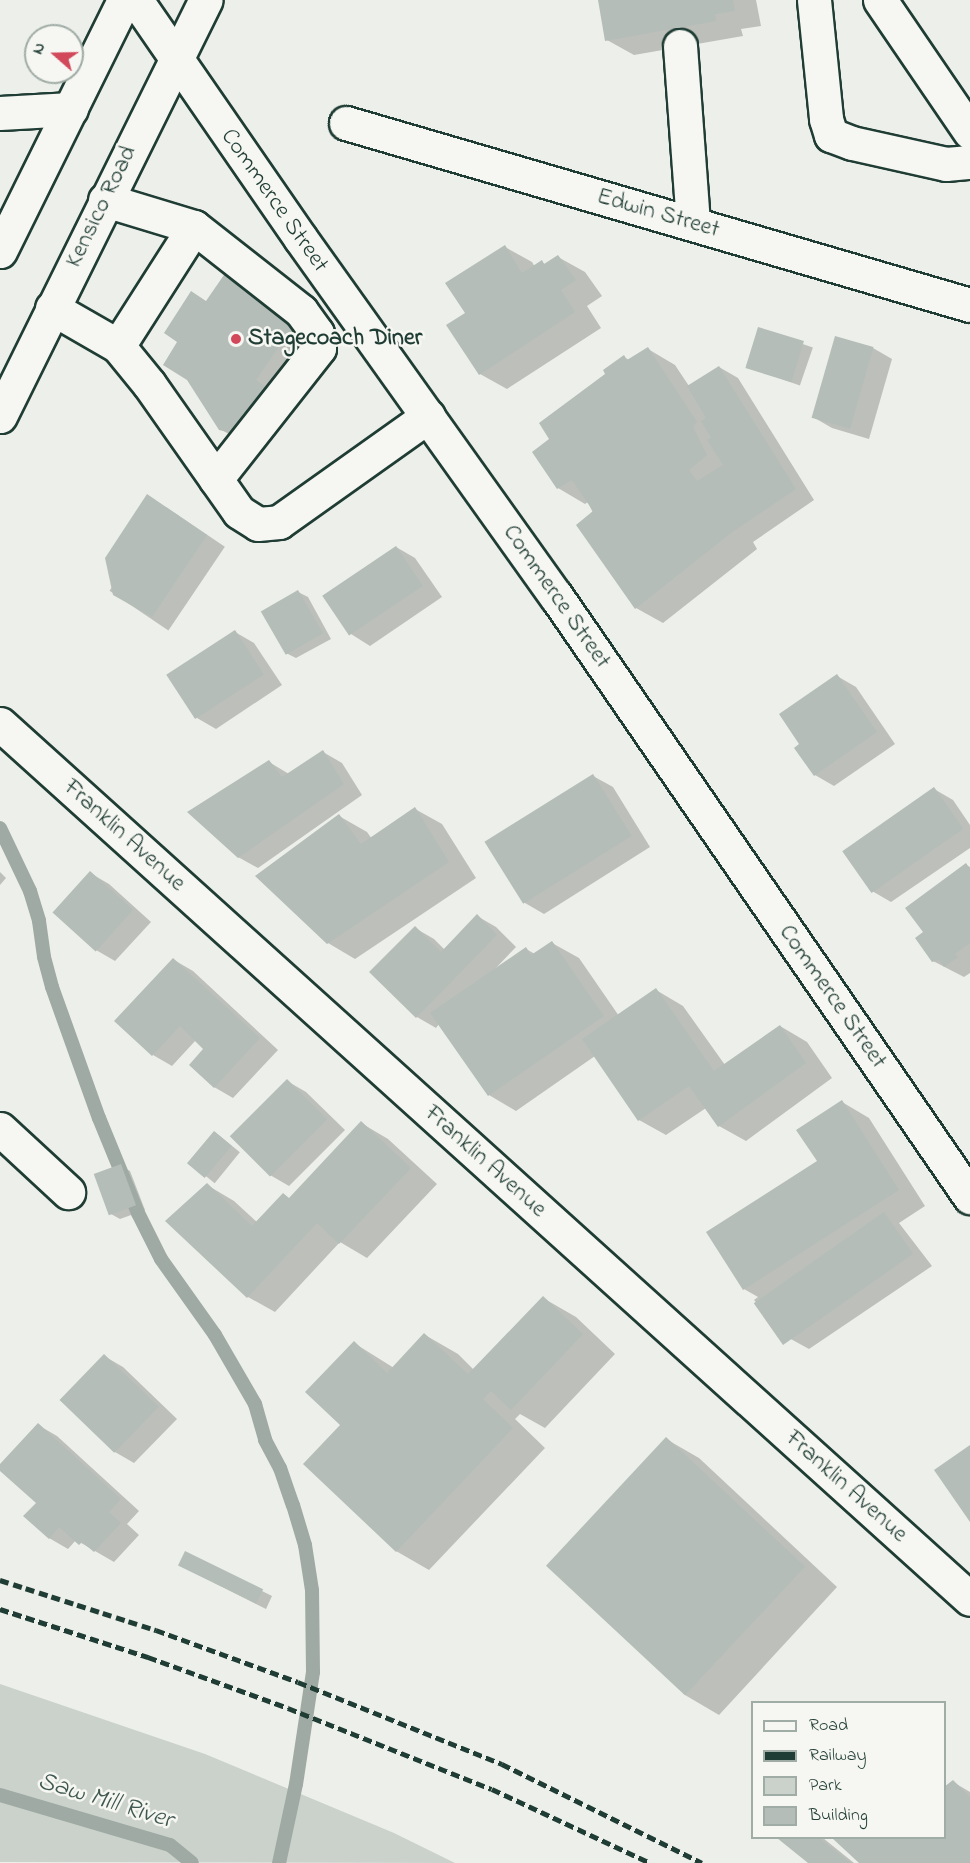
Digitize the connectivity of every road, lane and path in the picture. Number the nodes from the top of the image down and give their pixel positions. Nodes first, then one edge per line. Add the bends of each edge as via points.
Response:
1 (124, 0) edge
2 (136, 0) edge
3 (206, 0) edge
4 (814, 0) edge
5 (880, 0) edge
6 (680, 46) dead end
7 (176, 59) junction
8 (71, 109) junction
9 (0, 113) edge
10 (346, 123) dead end
11 (970, 132) edge
12 (970, 162) edge
13 (105, 200) junction
14 (693, 224) junction
15 (194, 227) junction
16 (0, 251) edge
17 (970, 305) edge
18 (52, 308) junction
19 (118, 346) junction
20 (0, 416) edge
21 (428, 416) junction
22 (216, 479) junction
23 (0, 724) edge
24 (0, 1129) edge
25 (68, 1192) dead end
26 (970, 1197) edge
27 (970, 1599) edge

1 - 8 street
2 - 7 street, Commerce Street
3 - 7 street, Kensico Road
4 - 12 street via 831,135 946,164
5 - 11 street
6 - 14 street
7 - 13 street, Kensico Road
7 - 21 street, Commerce Street
8 - 9 street
8 - 16 street
10 - 14 street, Edwin Street
13 - 15 street
13 - 18 street, Kensico Road
14 - 17 street, Edwin Street
15 - 19 street
15 - 22 street via 301,311 317,333 319,348
18 - 19 street
18 - 20 street, Kensico Road
19 - 22 street
21 - 22 street via 279,522 258,524 238,512
21 - 26 street, Commerce Street
23 - 27 street, Franklin Avenue
24 - 25 street

